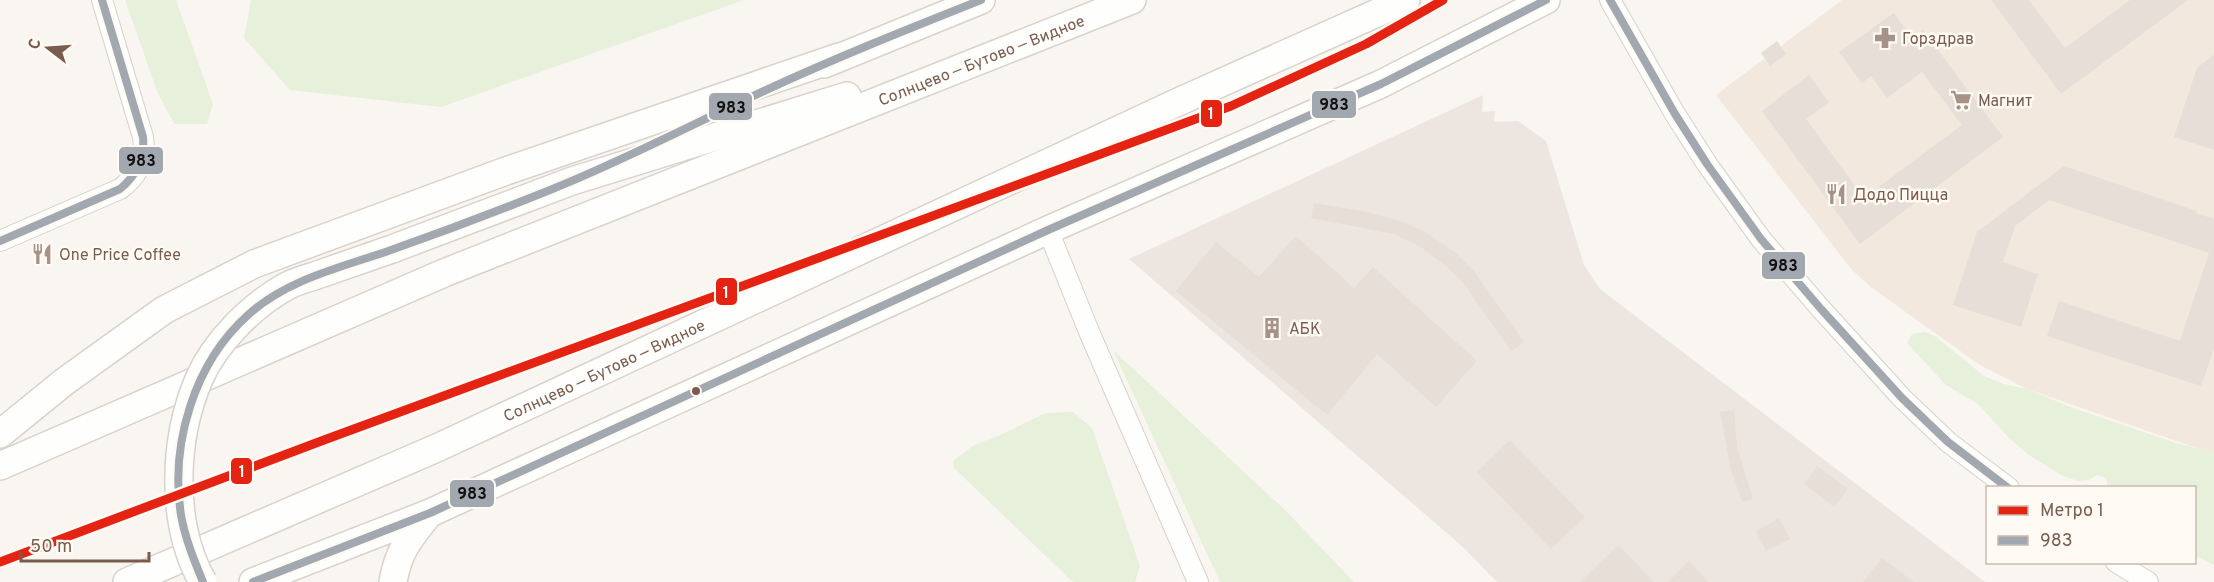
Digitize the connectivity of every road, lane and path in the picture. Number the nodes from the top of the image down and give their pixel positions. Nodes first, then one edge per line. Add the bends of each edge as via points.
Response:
1 (102, 0) edge
2 (981, 0) edge
3 (1132, 0) edge
4 (1406, 0) edge
5 (1546, 0) edge
6 (1610, 0) edge
7 (1048, 33) junction
8 (838, 57) junction
9 (572, 181) junction
10 (1048, 230) junction
11 (0, 241) edge
12 (0, 434) edge
13 (0, 466) edge
14 (2006, 486) edge
15 (430, 513) junction
16 (2119, 564) edge
17 (127, 582) edge
18 (203, 582) edge
19 (253, 582) edge
20 (393, 582) edge
21 (1198, 582) edge
22 (2148, 582) edge

1 - 11 street via 143,137 140,166 120,189
2 - 8 main road
3 - 7 main road, Солнцево — Бутово — Видное
4 - 17 main road, Солнцево — Бутово — Видное via 1176,103 439,447
5 - 10 main road via 1381,84
6 - 14 street via 1675,114 1761,239 1902,398 1948,442
7 - 9 main road
7 - 13 main road, Солнцево — Бутово — Видное via 444,273
8 - 9 main road
8 - 12 main road via 506,171 254,264 164,310
9 - 18 main road, bridge via 289,285 248,314 219,345 199,379 186,420 180,458 179,502 186,542
10 - 15 main road
10 - 21 street
15 - 19 main road
15 - 20 main road via 404,544
16 - 22 street

